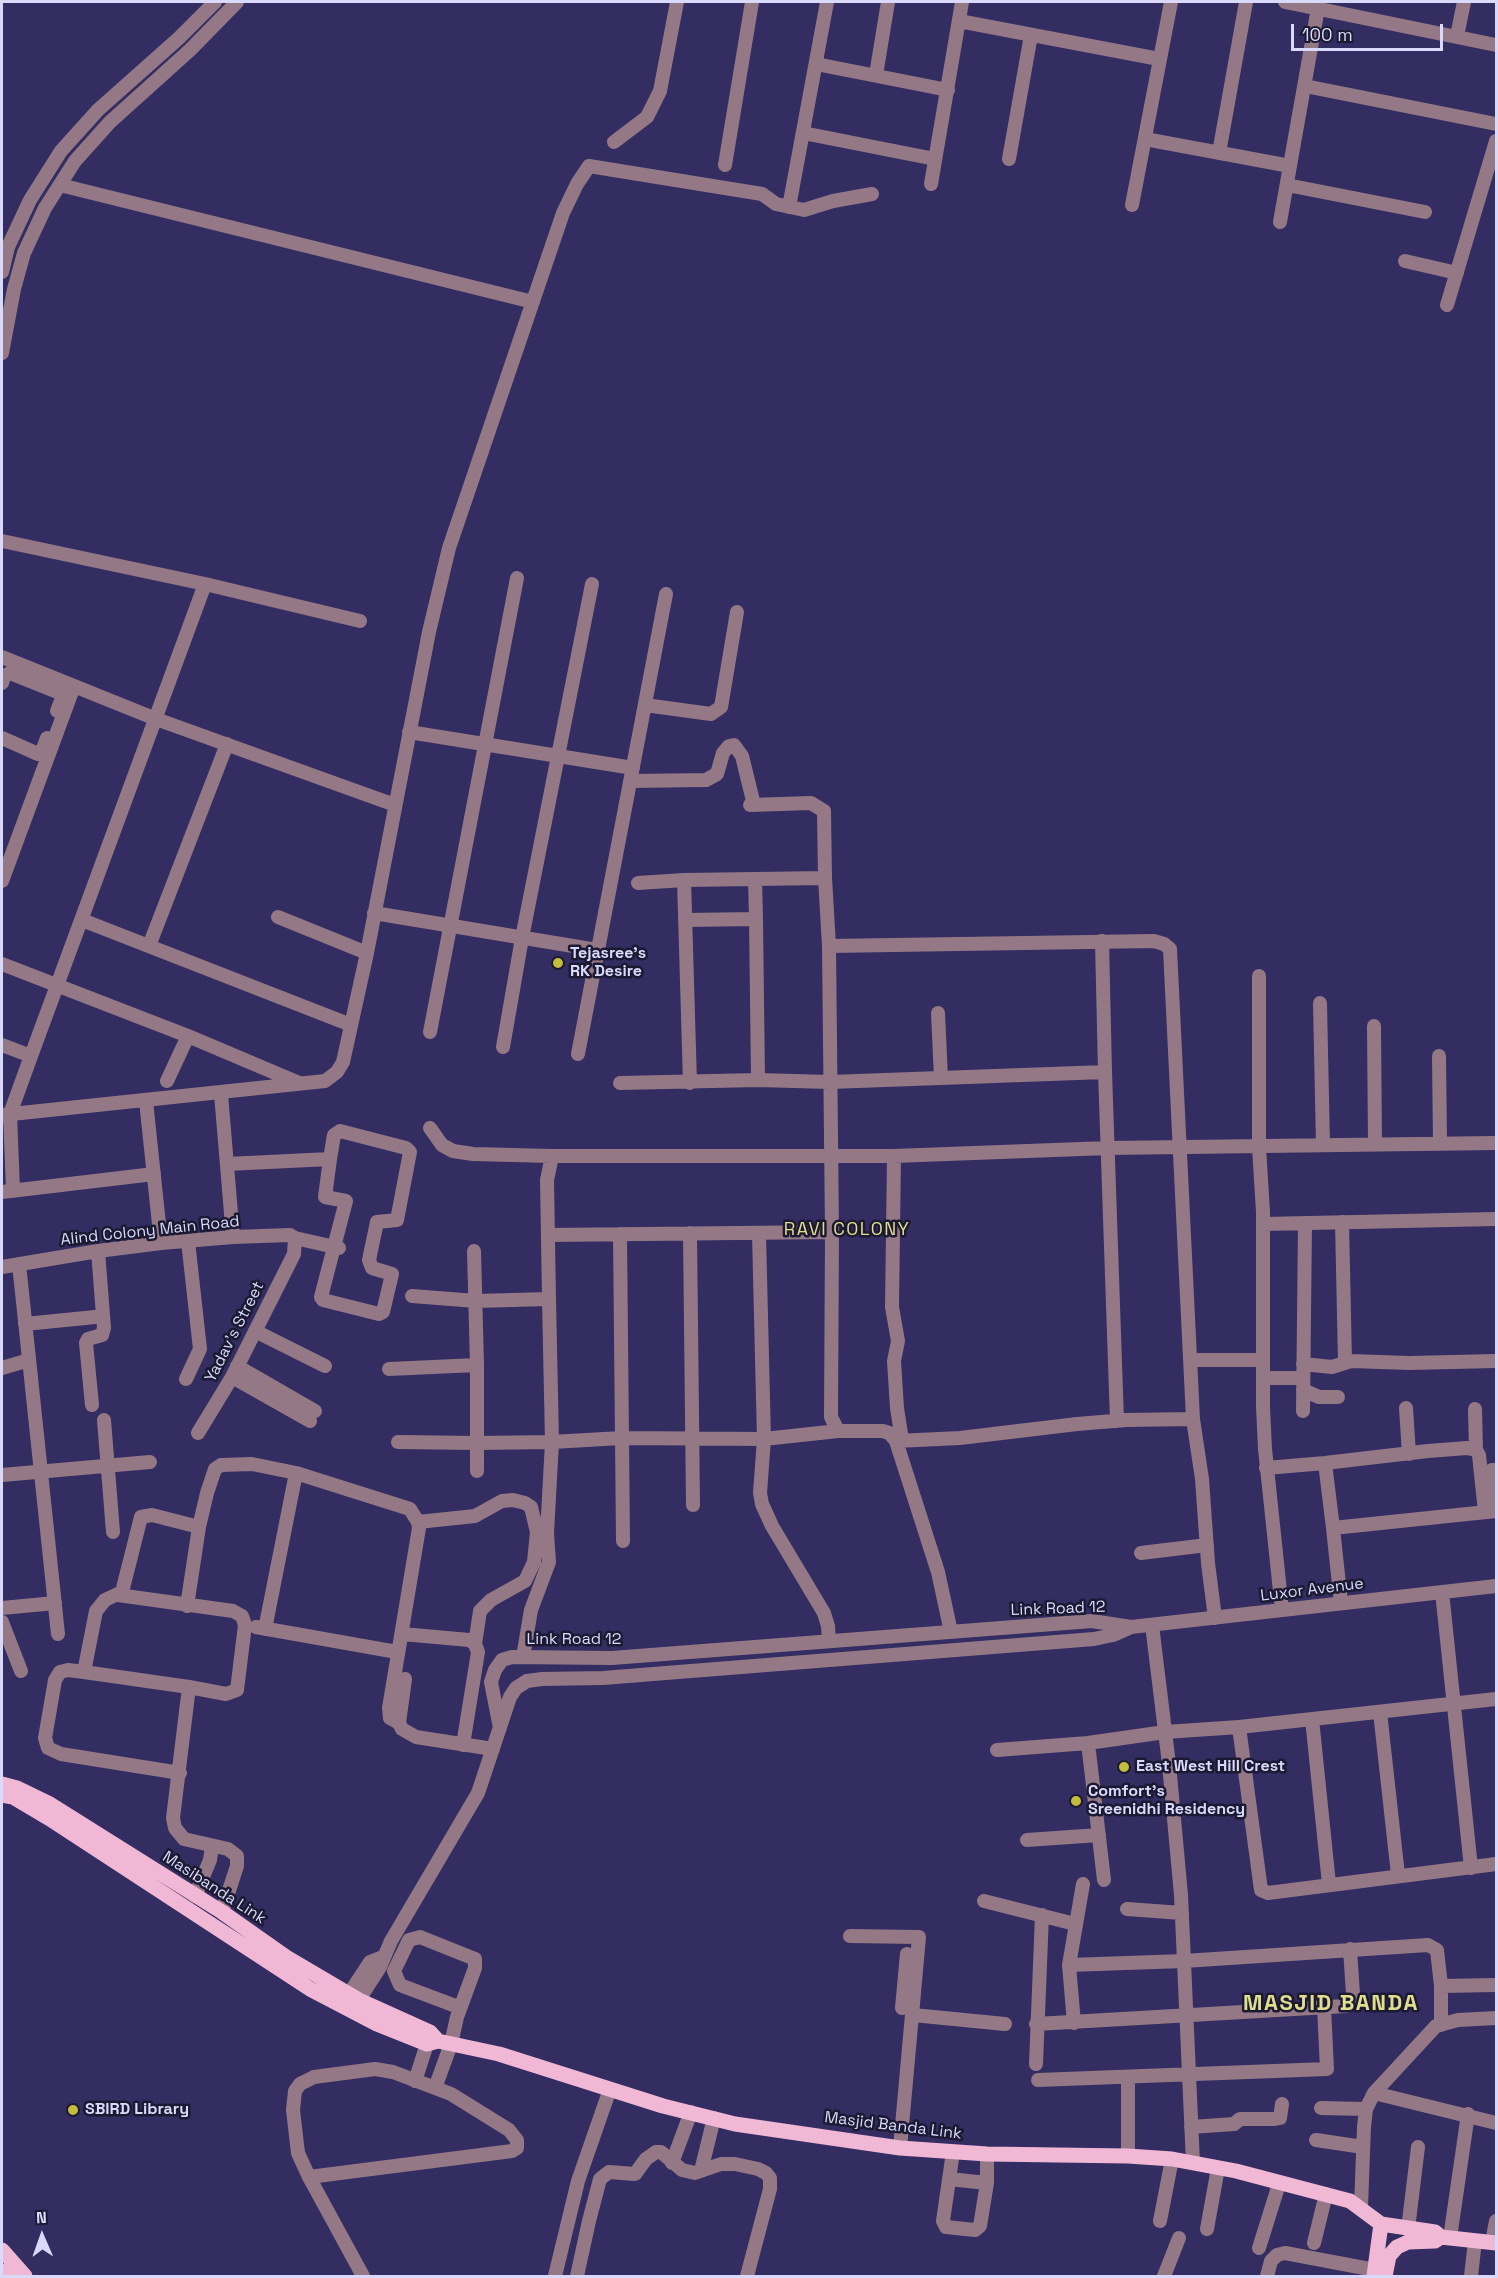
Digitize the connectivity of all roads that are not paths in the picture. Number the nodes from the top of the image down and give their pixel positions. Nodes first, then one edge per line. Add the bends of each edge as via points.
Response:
1 (215, 2) edge
2 (237, 2) edge
3 (677, 2) edge
4 (752, 2) edge
5 (827, 2) edge
6 (888, 2) edge
7 (962, 2) edge
8 (1171, 2) edge
9 (1246, 2) edge
10 (1291, 2) edge
11 (1464, 2) edge
12 (1318, 8) junction
13 (959, 21) junction
14 (1031, 35) junction
15 (1457, 36) junction
16 (1497, 45) edge
17 (1159, 59) junction
18 (816, 64) junction
19 (876, 75) junction
20 (1305, 86) junction
21 (948, 90) junction
22 (1497, 124) edge
23 (803, 133) junction
24 (1145, 139) junction
25 (614, 142) dead end
26 (1495, 150) edge
27 (1219, 153) junction
28 (936, 159) junction
29 (1009, 159) dead end
30 (725, 165) dead end
31 (1290, 166) junction
32 (931, 184) dead end
33 (60, 185) junction
34 (1287, 186) junction
35 (872, 194) dead end
36 (1132, 205) dead end
37 (789, 207) junction
38 (1425, 212) dead end
39 (24, 214) junction
40 (40, 218) junction
41 (1280, 222) dead end
42 (1405, 261) dead end
43 (2, 272) edge
44 (1457, 273) junction
45 (533, 302) junction
46 (1447, 305) dead end
47 (2, 353) edge
48 (2, 542) edge
49 (517, 578) dead end
50 (205, 584) junction
51 (592, 584) dead end
52 (666, 594) dead end
53 (737, 612) dead end
54 (360, 621) dead end
55 (2, 657) edge
56 (19, 670) junction
57 (2, 683) edge
58 (50, 683) junction
59 (74, 686) junction
60 (645, 705) junction
61 (156, 719) junction
62 (409, 732) junction
63 (2, 738) edge
64 (226, 744) junction
65 (485, 745) junction
66 (558, 756) junction
67 (632, 774) junction
68 (395, 804) junction
69 (825, 878) junction
70 (755, 879) junction
71 (684, 880) junction
72 (2, 881) edge
73 (638, 883) dead end
74 (374, 913) junction
75 (278, 917) dead end
76 (756, 919) junction
77 (82, 920) junction
78 (685, 920) junction
79 (451, 926) junction
80 (522, 938) junction
81 (1102, 941) junction
82 (149, 946) junction
83 (829, 946) junction
84 (597, 950) junction
85 (367, 953) junction
86 (2, 964) edge
87 (1259, 976) dead end
88 (57, 986) junction
89 (1320, 1003) dead end
90 (938, 1013) dead end
91 (351, 1024) junction
92 (1374, 1026) dead end
93 (430, 1032) dead end
94 (188, 1036) junction
95 (2, 1045) edge
96 (503, 1047) dead end
97 (578, 1054) dead end
98 (31, 1056) junction
99 (1439, 1056) dead end
100 (1106, 1072) junction
101 (940, 1078) junction
102 (758, 1080) junction
103 (167, 1081) dead end
104 (830, 1082) junction
105 (620, 1083) dead end
106 (690, 1083) junction
107 (301, 1084) junction
108 (220, 1094) junction
109 (146, 1101) junction
110 (6, 1114) edge
111 (430, 1128) dead end
112 (1440, 1143) junction
113 (1497, 1143) edge
114 (1375, 1144) junction
115 (1323, 1145) junction
116 (1258, 1147) junction
117 (1108, 1148) junction
118 (1181, 1148) junction
119 (552, 1156) junction
120 (831, 1156) junction
121 (894, 1156) junction
122 (330, 1159) junction
123 (226, 1164) junction
124 (154, 1174) junction
125 (7, 1191) edge
126 (1497, 1219) edge
127 (1342, 1222) junction
128 (1305, 1223) junction
129 (1263, 1224) junction
130 (832, 1232) junction
131 (690, 1233) junction
132 (620, 1234) junction
133 (759, 1234) junction
134 (548, 1235) junction
135 (233, 1237) junction
136 (188, 1241) junction
137 (295, 1241) junction
138 (161, 1243) junction
139 (336, 1247) junction
140 (98, 1251) junction
141 (474, 1251) dead end
142 (19, 1263) junction
143 (2, 1267) edge
144 (412, 1296) dead end
145 (549, 1299) junction
146 (476, 1301) junction
147 (95, 1317) dead end
148 (25, 1324) junction
149 (255, 1331) junction
150 (29, 1360) junction
151 (1191, 1360) junction
152 (1263, 1360) junction
153 (1497, 1360) edge
154 (1345, 1362) junction
155 (477, 1365) junction
156 (325, 1366) dead end
157 (2, 1368) edge
158 (389, 1369) dead end
159 (234, 1372) junction
160 (1303, 1377) junction
161 (1263, 1378) junction
162 (186, 1379) dead end
163 (1338, 1397) dead end
164 (92, 1405) dead end
165 (1406, 1408) dead end
166 (1475, 1409) dead end
167 (1303, 1411) dead end
168 (312, 1416) dead end
169 (1193, 1419) junction
170 (104, 1420) dead end
171 (1117, 1421) junction
172 (838, 1431) junction
173 (198, 1433) dead end
174 (621, 1438) junction
175 (694, 1438) junction
176 (764, 1439) junction
177 (899, 1440) junction
178 (399, 1442) dead end
179 (552, 1442) junction
180 (477, 1443) junction
181 (1476, 1450) junction
182 (1409, 1454) junction
183 (150, 1462) dead end
184 (1325, 1463) junction
185 (107, 1465) junction
186 (1266, 1467) junction
187 (41, 1470) junction
188 (1497, 1470) edge
189 (477, 1471) dead end
190 (296, 1473) junction
191 (2, 1475) edge
192 (693, 1505) dead end
193 (1493, 1509) edge
194 (418, 1522) junction
195 (199, 1527) junction
196 (1333, 1528) junction
197 (113, 1532) dead end
198 (623, 1541) dead end
199 (1207, 1545) junction
200 (1141, 1552) dead end
201 (527, 1576) junction
202 (1497, 1586) edge
203 (540, 1588) junction
204 (512, 1590) junction
205 (1442, 1592) junction
206 (118, 1595) junction
207 (55, 1603) junction
208 (1341, 1603) junction
209 (534, 1605) junction
210 (187, 1606) junction
211 (2, 1608) edge
212 (1282, 1610) junction
213 (1215, 1618) junction
214 (2, 1622) edge
215 (245, 1625) junction
216 (1152, 1625) junction
217 (1131, 1627) junction
218 (265, 1629) junction
219 (951, 1632) junction
220 (58, 1634) dead end
221 (402, 1634) junction
222 (829, 1641) junction
223 (475, 1644) junction
224 (397, 1652) junction
225 (523, 1657) junction
226 (21, 1671) dead end
227 (84, 1672) junction
228 (405, 1679) dead end
229 (189, 1687) junction
230 (1497, 1699) edge
231 (1454, 1703) junction
232 (1380, 1712) junction
233 (1312, 1719) junction
234 (399, 1723) junction
235 (1239, 1727) junction
236 (500, 1728) junction
237 (1165, 1732) junction
238 (1088, 1743) junction
239 (463, 1746) junction
240 (493, 1749) junction
241 (997, 1750) dead end
242 (180, 1773) junction
243 (4, 1787) edge
244 (60, 1818) junction
245 (1099, 1835) junction
246 (1027, 1840) dead end
247 (212, 1846) junction
248 (1497, 1864) edge
249 (1471, 1868) junction
250 (1398, 1875) junction
251 (1104, 1880) dead end
252 (1083, 1884) dead end
253 (1329, 1884) junction
254 (195, 1896) junction
255 (984, 1901) dead end
256 (1127, 1908) dead end
257 (222, 1912) junction
258 (1182, 1913) junction
259 (1042, 1915) junction
260 (1075, 1924) junction
261 (850, 1936) dead end
262 (1350, 1949) junction
263 (1184, 1961) junction
264 (1069, 1965) junction
265 (1497, 1985) edge
266 (1441, 1986) junction
267 (353, 2002) junction
268 (460, 2006) junction
269 (1324, 2007) junction
270 (907, 2011) junction
271 (1186, 2016) junction
272 (1497, 2018) edge
273 (407, 2022) joint
274 (1074, 2023) junction
275 (1005, 2024) dead end
276 (1036, 2024) junction
277 (1442, 2025) junction
278 (439, 2043) junction
279 (1036, 2064) dead end
280 (1187, 2076) junction
281 (1128, 2078) junction
282 (1038, 2079) dead end
283 (416, 2081) junction
284 (435, 2088) junction
285 (610, 2089) junction
286 (1374, 2093) junction
287 (1282, 2104) dead end
288 (1321, 2108) dead end
289 (1366, 2109) junction
290 (691, 2112) junction
291 (1468, 2114) junction
292 (714, 2118) junction
293 (1497, 2123) edge
294 (1191, 2127) junction
295 (1316, 2140) dead end
296 (1363, 2147) junction
297 (1418, 2147) dead end
298 (900, 2148) junction
299 (952, 2152) junction
300 (987, 2154) junction
301 (1128, 2156) junction
302 (1172, 2159) junction
303 (672, 2163) junction
304 (1193, 2163) junction
305 (1218, 2168) junction
306 (701, 2171) junction
307 (309, 2177) junction
308 (949, 2179) junction
309 (987, 2183) junction
310 (1279, 2184) junction
311 (1326, 2194) junction
312 (1361, 2207) junction
313 (1160, 2221) dead end
314 (1497, 2222) edge
315 (1381, 2224) junction
316 (1207, 2229) dead end
317 (1408, 2229) junction
318 (1179, 2238) dead end
319 (1445, 2238) junction
320 (1475, 2241) junction
321 (1494, 2243) edge
322 (1314, 2244) dead end
323 (1259, 2248) dead end
324 (2, 2250) edge
325 (2, 2271) edge
326 (1378, 2274) edge
327 (7, 2277) edge
328 (25, 2277) edge
329 (363, 2277) edge
330 (555, 2277) edge
331 (577, 2277) edge
332 (747, 2277) edge
333 (1164, 2277) edge
334 (1267, 2277) edge
335 (1471, 2277) edge

1 - 39 street via 61,151
2 - 33 street via 190,51 110,122 75,161
3 - 25 street via 660,91 647,117
4 - 30 street
5 - 18 street
6 - 19 street
7 - 13 street
8 - 17 street
9 - 27 street
10 - 12 street
11 - 15 street
12 - 15 street
12 - 20 street
13 - 14 street
13 - 21 street
14 - 17 street
14 - 29 street
15 - 16 street
17 - 24 street
18 - 19 street
18 - 23 street
19 - 21 street
20 - 22 street
20 - 31 street
21 - 28 street
23 - 28 street
23 - 37 street
24 - 27 street
24 - 36 street
26 - 44 street
27 - 31 street
28 - 32 street
31 - 34 street
33 - 40 street
33 - 45 street
34 - 38 street
34 - 41 street
35 - 37 street via 804,210
37 - 45 street via 762,194 589,166 562,213
39 - 40 street
39 - 43 street
40 - 47 street via 24,253
42 - 44 street
44 - 46 street
45 - 62 street via 449,548
48 - 50 street
49 - 65 street
50 - 54 street
50 - 61 street
51 - 66 street
52 - 60 street
53 - 60 street via 721,707 711,714
55 - 56 street
56 - 57 street via 7,674
56 - 58 street
58 - 59 street
58 - 63 street via 62,699 41,753
59 - 61 street
59 - 72 street
60 - 67 street
61 - 64 street
61 - 77 street
62 - 65 street
62 - 68 street
64 - 68 street
64 - 82 street
65 - 66 street
65 - 79 street
66 - 67 street
66 - 80 street
67 - 69 street via 706,780 717,774 723,753 734,745 742,756 752,805 811,803 824,811
67 - 84 street
68 - 74 street
69 - 70 street
69 - 83 street
70 - 71 street
70 - 76 street
71 - 73 street
71 - 78 street
74 - 79 street
74 - 85 street
75 - 85 street
76 - 78 street
76 - 102 street
77 - 82 street
77 - 88 street
78 - 106 street
79 - 80 street
79 - 93 street
80 - 84 street
80 - 96 street
81 - 83 street
81 - 100 street
81 - 118 street via 1154,941 1170,949
82 - 91 street
83 - 104 street
84 - 97 street
85 - 91 street
86 - 88 street
87 - 116 street
88 - 94 street
88 - 98 street
89 - 115 street
90 - 101 street
91 - 107 street via 344,1062 337,1072 325,1081
92 - 114 street
94 - 103 street
94 - 107 street
95 - 98 street
98 - 110 street
99 - 112 street
100 - 101 street
100 - 117 street
101 - 104 street
102 - 104 street
102 - 106 street
104 - 120 street
105 - 106 street
107 - 108 street
108 - 109 street
108 - 123 street
109 - 110 street
109 - 124 street
110 - 125 street
111 - 119 street via 441,1144 453,1151
112 - 113 street
112 - 114 street
114 - 115 street
115 - 116 street
116 - 118 street
116 - 129 street
117 - 118 street
117 - 121 street
117 - 171 street
118 - 151 street
119 - 120 street
119 - 134 street via 547,1180
120 - 121 street
120 - 130 street
121 - 177 street via 892,1307 898,1341 894,1360
122 - 123 street
122 - 139 street via 325,1197 346,1201
122 - 139 street via 334,1135 340,1131 410,1152 397,1220 377,1222 369,1260 372,1268 392,1274 384,1312 369,1313 323,1300 321,1292
123 - 135 street
124 - 125 street
124 - 138 street
126 - 127 street
127 - 128 street
127 - 154 street
128 - 129 street
128 - 160 street
129 - 152 street
130 - 133 street
130 - 172 street via 831,1417
131 - 132 street
131 - 133 street
131 - 175 street
132 - 134 street
132 - 174 street
133 - 176 street
134 - 145 street
135 - 136 street, Alind Colony Main Road
135 - 137 street, Alind Colony Main Road via 290,1235
136 - 138 street, Alind Colony Main Road
136 - 162 street via 200,1349
137 - 139 street, Alind Colony Main Road
137 - 149 street, Yadav's Street via 294,1254
138 - 140 street, Alind Colony Main Road
140 - 142 street, Alind Colony Main Road
140 - 164 street via 104,1332 86,1343
141 - 146 street
142 - 143 street, Alind Colony Main Road
142 - 148 street
144 - 146 street
145 - 146 street
145 - 179 street
146 - 155 street
147 - 148 street
148 - 150 street
149 - 156 street
149 - 159 street, Yadav's Street
150 - 157 street
150 - 187 street
151 - 152 street
151 - 169 street
152 - 161 street
153 - 154 street
154 - 160 street
155 - 158 street
155 - 180 street
159 - 168 street
159 - 173 street, Yadav's Street
160 - 161 street
160 - 163 street via 1319,1397
160 - 167 street
161 - 186 street
165 - 182 street
166 - 181 street
169 - 171 street
169 - 199 street
170 - 185 street
171 - 177 street via 960,1438
172 - 176 street
172 - 177 street via 883,1431
174 - 175 street
174 - 179 street
174 - 198 street
175 - 176 street
175 - 192 street
176 - 222 street via 762,1504 824,1612
177 - 219 street via 938,1572
178 - 180 street
179 - 180 street
179 - 203 street via 549,1562
180 - 189 street
181 - 182 street
181 - 193 street
182 - 184 street
183 - 185 street
184 - 186 street
184 - 196 street
185 - 187 street
185 - 197 street
186 - 212 street
187 - 191 street
187 - 207 street
188 - 193 street via 1490,1473
190 - 194 street via 410,1509
190 - 195 street via 252,1464 221,1464 215,1469
190 - 218 street
193 - 196 street
194 - 201 street via 475,1516 502,1501 525,1503 535,1514 537,1532 534,1563
194 - 221 street
195 - 206 street via 152,1515 141,1517
195 - 210 street
196 - 208 street
199 - 200 street
199 - 213 street
201 - 203 street
201 - 204 street
202 - 205 street, Luxor Avenue
203 - 209 street
204 - 209 street
204 - 223 street via 491,1600 480,1611
205 - 208 street, Luxor Avenue
205 - 231 street
206 - 210 street
206 - 227 street via 105,1600 96,1611
207 - 211 street
207 - 220 street
208 - 212 street, Luxor Avenue
209 - 225 street
210 - 215 street via 233,1611 242,1616
212 - 213 street, Luxor Avenue
213 - 216 street, Luxor Avenue
214 - 226 street
215 - 218 street
215 - 229 street via 237,1690 226,1694
216 - 217 street, Luxor Avenue
216 - 237 street
217 - 219 street, Link Road 12 via 1092,1621
217 - 236 street, Link Road 12 via 1113,1635 1083,1640 528,1681 510,1697
218 - 224 street
219 - 222 street, Link Road 12
221 - 223 street via 468,1640
221 - 224 street
222 - 225 street, Link Road 12 via 612,1658
223 - 239 street via 478,1652
224 - 234 street via 388,1714
225 - 236 street, Link Road 12 via 502,1660 491,1682
227 - 229 street
227 - 242 street via 60,1672 55,1680 45,1738 48,1748 61,1755
228 - 234 street
229 - 242 street
230 - 231 street
231 - 232 street
231 - 249 street
232 - 233 street
232 - 250 street
233 - 235 street
233 - 253 street
234 - 239 street via 416,1737
235 - 237 street
235 - 253 street via 1261,1890 1268,1893
236 - 240 street, Link Road 12
237 - 238 street
237 - 258 street
238 - 241 street
238 - 245 street
239 - 240 street
240 - 267 street, Link Road 12 via 478,1793 383,1957 370,1962
242 - 247 street via 175,1828 184,1839
243 - 244 main road, Masibanda Link via 42,1800
244 - 254 main road, Masibanda Link
244 - 267 main road via 276,1969
245 - 246 street
245 - 251 street
247 - 254 street
247 - 257 street via 228,1849 237,1856
248 - 249 street
249 - 250 street
250 - 253 street
252 - 260 street
254 - 257 main road, Masibanda Link
255 - 259 street
256 - 258 street
257 - 267 main road, Masibanda Link
258 - 263 street
259 - 260 street
259 - 276 street
260 - 264 street
261 - 270 street via 919,1937 911,1954
262 - 263 street
262 - 266 street via 1428,1945 1437,1950
262 - 269 street via 1352,2002
263 - 264 street
263 - 271 street
264 - 274 street
265 - 266 street
266 - 277 street
267 - 273 main road, Masibanda Link
267 - 278 main road
268 - 268 street via 475,1959 420,1937 409,1940 394,1971 400,1985
268 - 278 street
269 - 271 street
269 - 280 street via 1327,2069
270 - 275 street
270 - 298 street
271 - 274 street
271 - 280 street
272 - 277 street
273 - 278 main road, Masjid Banda Link via 430,2031
274 - 276 street
276 - 279 street
277 - 286 street via 1436,2026
278 - 283 street
278 - 284 street
278 - 285 main road, Masjid Banda Link via 474,2047
280 - 281 street
280 - 294 street
281 - 282 street
281 - 301 street
283 - 284 street
283 - 307 street via 375,2069 314,2077 300,2084 293,2098 294,2130 298,2153
284 - 307 street via 509,2130 517,2140 517,2148
285 - 290 main road, Masjid Banda Link
285 - 330 street via 578,2181
286 - 289 street
286 - 291 street
287 - 294 street via 1280,2118 1240,2118 1234,2124
288 - 289 street
289 - 296 street
290 - 292 main road, Masjid Banda Link
290 - 303 street
291 - 293 street
291 - 319 street
292 - 298 main road, Masjid Banda Link via 757,2128
292 - 306 street
294 - 304 street
295 - 296 street
296 - 312 street
297 - 317 street
298 - 299 main road, Masjid Banda Link
299 - 300 main road, Masjid Banda Link
299 - 308 street
300 - 301 main road, Masjid Banda Link
300 - 309 street
301 - 302 main road, Masjid Banda Link
302 - 304 main road, Masjid Banda Link
302 - 313 street
303 - 306 street via 682,2170
303 - 331 street via 656,2152 635,2174 613,2171 600,2179
304 - 305 main road, Masjid Banda Link
305 - 310 main road, Masjid Banda Link
305 - 316 street
306 - 332 street via 735,2164 758,2169 770,2178
307 - 329 street
308 - 309 street
308 - 309 street via 943,2221 946,2227 965,2229 980,2226
310 - 311 main road, Masjid Banda Link
310 - 323 street
311 - 312 main road, Masjid Banda Link
311 - 322 street
312 - 315 main road, Masjid Banda Link
314 - 321 street
315 - 317 main road
315 - 326 main road
317 - 319 main road via 1435,2232
318 - 333 street
319 - 320 main road
319 - 326 main road via 1397,2247
320 - 321 main road
320 - 335 street
324 - 328 main road
325 - 327 main road
326 - 334 street via 1285,2253 1277,2254 1271,2261

